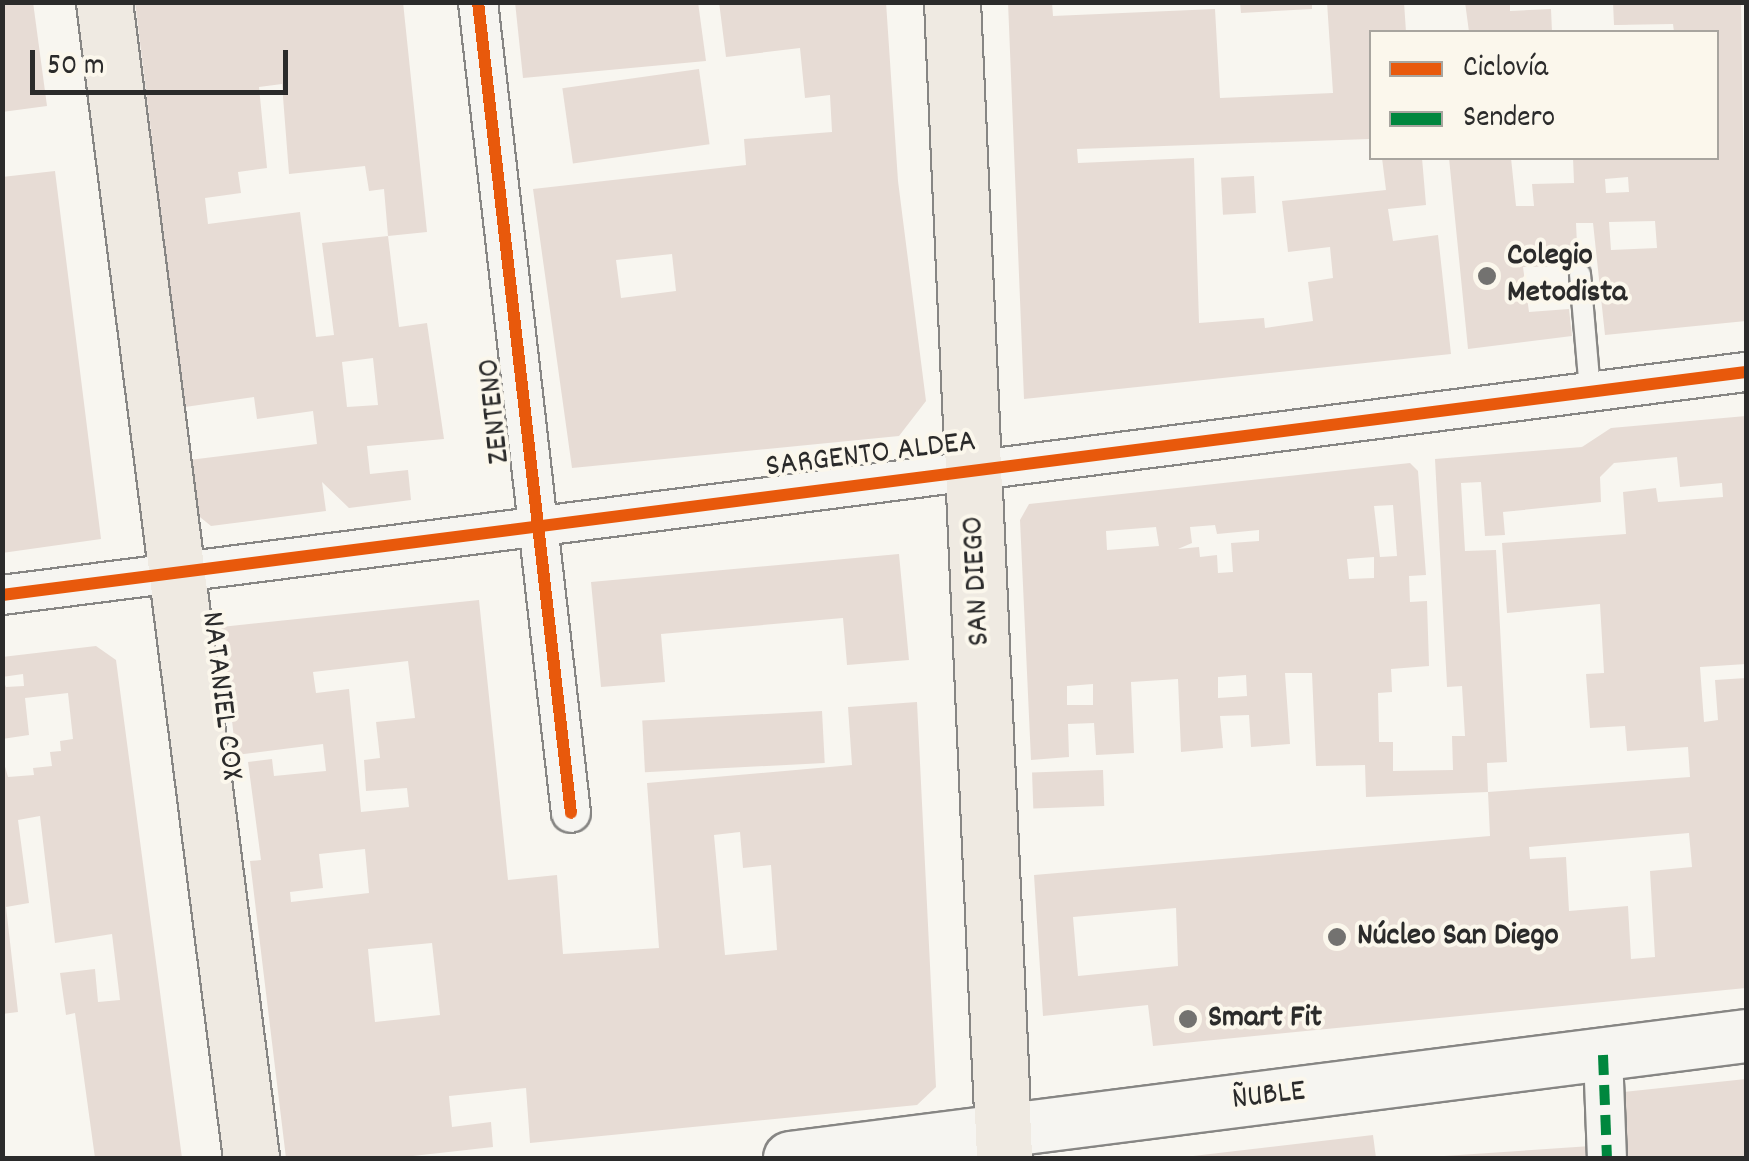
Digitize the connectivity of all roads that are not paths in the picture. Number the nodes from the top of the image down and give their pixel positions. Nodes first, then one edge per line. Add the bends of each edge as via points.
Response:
1 (104, 2) edge
2 (478, 2) edge
3 (952, 2) edge
4 (1580, 274) dead end
5 (1746, 372) edge
6 (1590, 392) junction
7 (973, 470) junction
8 (537, 527) junction
9 (176, 572) junction
10 (2, 595) edge
11 (570, 813) dead end
12 (1746, 1036) edge
13 (1603, 1055) junction
14 (1003, 1145) edge
15 (251, 1158) edge
16 (790, 1158) edge
17 (1607, 1158) edge

1 - 9 main road, NATANIEL COX
2 - 8 street, ZENTENO
3 - 7 main road, SAN DIEGO
4 - 6 lane
5 - 6 street, SARGENTO ALDEA
6 - 7 street, SARGENTO ALDEA
7 - 8 street, SARGENTO ALDEA
7 - 14 main road, SAN DIEGO
8 - 9 street, SARGENTO ALDEA
8 - 11 street, ZENTENO
9 - 10 street, SARGENTO ALDEA
9 - 15 main road, NATANIEL COX
12 - 13 main road, ÑUBLE
13 - 14 main road, ÑUBLE
13 - 17 street
14 - 16 main road, ÑUBLE

